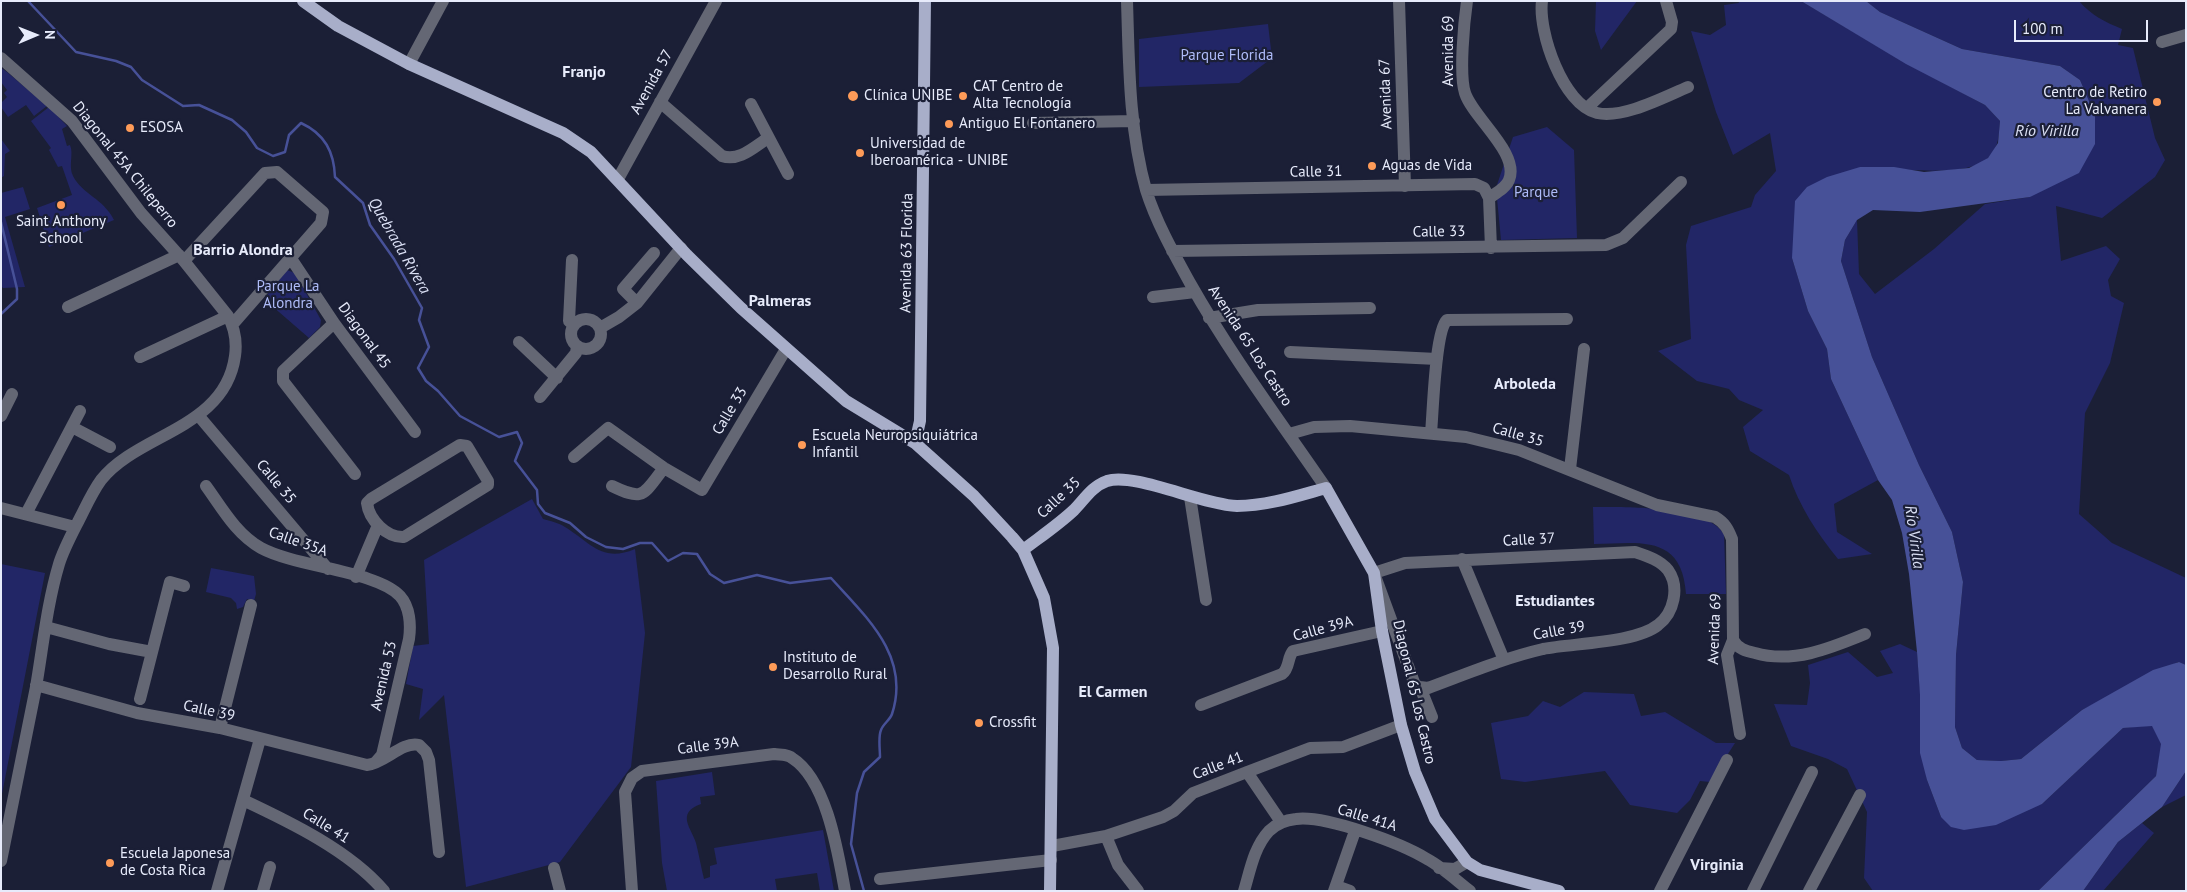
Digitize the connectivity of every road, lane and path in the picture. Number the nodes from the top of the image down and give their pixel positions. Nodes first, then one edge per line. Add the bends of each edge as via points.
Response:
1 (303, 1) edge
2 (443, 1) edge
3 (716, 1) edge
4 (925, 1) edge
5 (1127, 1) edge
6 (1399, 1) edge
7 (1467, 1) edge
8 (1542, 1) edge
9 (1666, 1) edge
10 (2186, 35) edge
11 (2162, 42) dead end
12 (1, 58) edge
13 (409, 64) junction
14 (1688, 87) dead end
15 (660, 102) junction
16 (751, 104) dead end
17 (1587, 108) junction
18 (1134, 122) junction
19 (1033, 123) dead end
20 (768, 138) junction
21 (788, 174) dead end
22 (618, 179) junction
23 (1681, 182) dead end
24 (1405, 186) junction
25 (1146, 190) junction
26 (1487, 193) junction
27 (1491, 248) junction
28 (1172, 251) junction
29 (684, 252) junction
30 (654, 253) dead end
31 (290, 257) junction
32 (181, 258) junction
33 (572, 260) dead end
34 (1195, 292) junction
35 (1153, 297) dead end
36 (637, 303) junction
37 (68, 307) dead end
38 (1370, 308) dead end
39 (1209, 318) junction
40 (1567, 319) dead end
41 (230, 320) junction
42 (334, 324) junction
43 (574, 325) junction
44 (600, 328) junction
45 (519, 342) dead end
46 (577, 346) junction
47 (786, 349) junction
48 (1584, 349) dead end
49 (1290, 352) dead end
50 (140, 357) dead end
51 (1437, 360) junction
52 (557, 378) junction
53 (12, 394) dead end
54 (540, 397) dead end
55 (80, 411) dead end
56 (198, 415) junction
57 (1, 416) edge
58 (920, 421) junction
59 (72, 427) junction
60 (894, 430) junction
61 (415, 432) dead end
62 (1431, 433) junction
63 (1289, 434) junction
64 (915, 444) junction
65 (110, 447) dead end
66 (574, 457) dead end
67 (664, 468) junction
68 (1570, 469) junction
69 (355, 474) dead end
70 (206, 486) dead end
71 (612, 486) dead end
72 (1326, 488) junction
73 (1190, 497) junction
74 (1, 508) edge
75 (26, 514) junction
76 (378, 525) junction
77 (1726, 526) joint
78 (76, 527) junction
79 (1023, 550) junction
80 (1462, 559) junction
81 (328, 569) junction
82 (1374, 573) junction
83 (356, 576) junction
84 (1673, 582) joint
85 (184, 586) dead end
86 (401, 597) joint
87 (1206, 600) dead end
88 (251, 605) dead end
89 (46, 627) junction
90 (1382, 630) junction
91 (1866, 634) dead end
92 (1733, 640) junction
93 (152, 652) junction
94 (1504, 660) junction
95 (36, 685) junction
96 (1420, 687) junction
97 (140, 699) dead end
98 (1201, 705) dead end
99 (1432, 717) dead end
100 (1401, 725) junction
101 (220, 728) junction
102 (1740, 734) dead end
103 (260, 739) junction
104 (1727, 760) dead end
105 (376, 762) junction
106 (1247, 772) junction
107 (1812, 772) dead end
108 (1860, 796) dead end
109 (243, 800) junction
110 (1281, 822) junction
111 (1355, 831) junction
112 (1106, 836) junction
113 (1052, 846) junction
114 (438, 852) dead end
115 (1051, 860) junction
116 (1, 861) edge
117 (1468, 862) junction
118 (270, 867) dead end
119 (554, 868) dead end
120 (1438, 868) junction
121 (880, 879) dead end
122 (1335, 888) edge
123 (217, 891) edge
124 (263, 891) edge
125 (384, 891) edge
126 (560, 891) edge
127 (632, 891) edge
128 (845, 891) edge
129 (1050, 891) edge
130 (1138, 891) edge
131 (1244, 891) edge
132 (1350, 891) edge
133 (1470, 891) edge
134 (1559, 891) edge
135 (1660, 891) edge
136 (1753, 891) edge
137 (1809, 891) edge

1 - 13 main road via 338,26
2 - 13 street
3 - 15 street, Avenida 57
4 - 58 main road, Avenida 63 Florida
5 - 18 street, Avenida 65 Los Castro
6 - 24 street, Avenida 67
7 - 26 street, Avenida 69 via 1463,68 1465,92 1469,103 1505,153 1510,167 1506,185
8 - 17 street via 1544,30 1560,75 1573,95
9 - 17 street via 1671,29
10 - 11 street
12 - 32 street, Diagonal 45A Chileperro via 72,121 141,213
13 - 22 main road via 564,133 591,152
14 - 17 street via 1616,113 1596,113
15 - 20 street via 722,156 728,158 743,154
15 - 22 street, Avenida 57
16 - 20 street
18 - 19 street
18 - 25 street, Avenida 65 Los Castro
20 - 21 street
22 - 29 main road
23 - 27 street, Calle 33 via 1615,243
24 - 25 street, Calle 31
24 - 26 street, Calle 31 via 1475,184
25 - 28 street, Avenida 65 Los Castro
26 - 27 street
27 - 28 street, Calle 33
28 - 34 street, Avenida 65 Los Castro
29 - 36 street via 674,268 662,274
29 - 47 main road
30 - 36 street via 623,289
31 - 32 street via 323,217 323,212 276,172 271,172 265,173
31 - 41 street
31 - 42 street, Diagonal 45
32 - 37 street
32 - 41 street, Diagonal 45A Chileperro
33 - 43 street via 569,321
34 - 35 street
34 - 39 street, Avenida 65 Los Castro
36 - 44 street
38 - 39 street via 1258,310
39 - 63 street, Avenida 65 Los Castro
40 - 51 street via 1446,320
41 - 50 street
41 - 56 street via 236,344 234,365 219,396
42 - 61 street, Diagonal 45
42 - 69 street via 281,376
43 - 44 street via 590,319
43 - 46 street via 572,338
44 - 46 street via 600,339 593,347
45 - 52 street
46 - 52 street via 576,353
47 - 60 main road via 846,400
47 - 67 street, Calle 33 via 702,490
48 - 68 street
49 - 51 street
51 - 62 street
52 - 54 street
53 - 57 street
55 - 59 street
56 - 78 street via 108,473
56 - 81 street, Calle 35
58 - 60 main road via 908,428
58 - 64 main road, Avenida 63 Florida
59 - 65 street
59 - 75 street
60 - 64 main road
62 - 63 street, Calle 35 via 1350,426 1314,427
62 - 68 street, Calle 35 via 1466,437 1519,450
63 - 72 street, Avenida 65 Los Castro
64 - 79 main road via 974,496
66 - 67 street via 608,428
67 - 71 street via 639,495 631,496
68 - 77 street, Calle 35 via 1657,505 1715,517
70 - 81 street, Calle 35A via 248,540 294,561
72 - 73 main road, Calle 35 via 1265,504 1237,506
72 - 82 main road, Avenida 65 Los Castro
73 - 79 main road, Calle 35 via 1132,480 1110,480 1084,496 1075,509
73 - 87 street
74 - 75 street
75 - 78 street
76 - 76 street via 390,535 404,537 488,485 467,446 460,445 371,499 367,504 368,510
76 - 83 street
77 - 92 street, Avenida 69 via 1732,540
78 - 89 street via 59,562
79 - 113 main road via 1044,598 1053,648
80 - 82 street, Calle 37 via 1405,563
80 - 84 street, Calle 37 via 1635,552 1652,558 1668,570
80 - 94 street
81 - 83 street, Calle 35A
82 - 90 main road, Diagonal 65 Los Castro
82 - 96 street via 1415,685
83 - 86 street, Calle 35A via 386,585
84 - 94 street, Calle 39 via 1670,612 1658,626 1638,634 1544,649
85 - 93 street via 170,582
86 - 105 street, Avenida 53 via 411,624 410,639 382,755
88 - 101 street
89 - 93 street
89 - 95 street
90 - 98 street, Calle 39A via 1293,651 1282,674
90 - 100 main road, Diagonal 65 Los Castro
91 - 92 street via 1812,653 1781,657 1743,650
92 - 102 street, Avenida 69 via 1727,655
93 - 97 street
94 - 96 street, Calle 39 via 1428,688
95 - 101 street, Calle 39 via 137,713
95 - 116 street
96 - 99 street
100 - 106 street, Calle 41 via 1343,748 1310,748
100 - 117 main road, Diagonal 65 Los Castro via 1425,801 1449,840
101 - 103 street, Calle 39
103 - 105 street, Calle 39 via 367,764
103 - 109 street
104 - 135 street
105 - 114 street via 412,744 419,745 426,752
106 - 110 street
106 - 112 street, Calle 41 via 1193,793 1163,817
107 - 136 street
108 - 137 street
109 - 123 street
109 - 125 street, Calle 41 via 335,851 362,869
110 - 111 street, Calle 41A via 1317,820
110 - 131 street via 1269,831 1258,847
111 - 120 street, Calle 41A via 1397,844 1428,859
111 - 122 street
112 - 113 street, Calle 41
112 - 130 street via 1118,865
113 - 115 main road
115 - 121 street
115 - 129 main road
117 - 120 street via 1455,868
117 - 133 street via 1466,878
117 - 134 main road via 1480,870
118 - 124 street
119 - 126 street
120 - 133 street, Calle 41A
122 - 132 street
127 - 128 street, Calle 39A via 625,792 632,778 642,771 774,754 791,756 805,769 818,790 838,853

